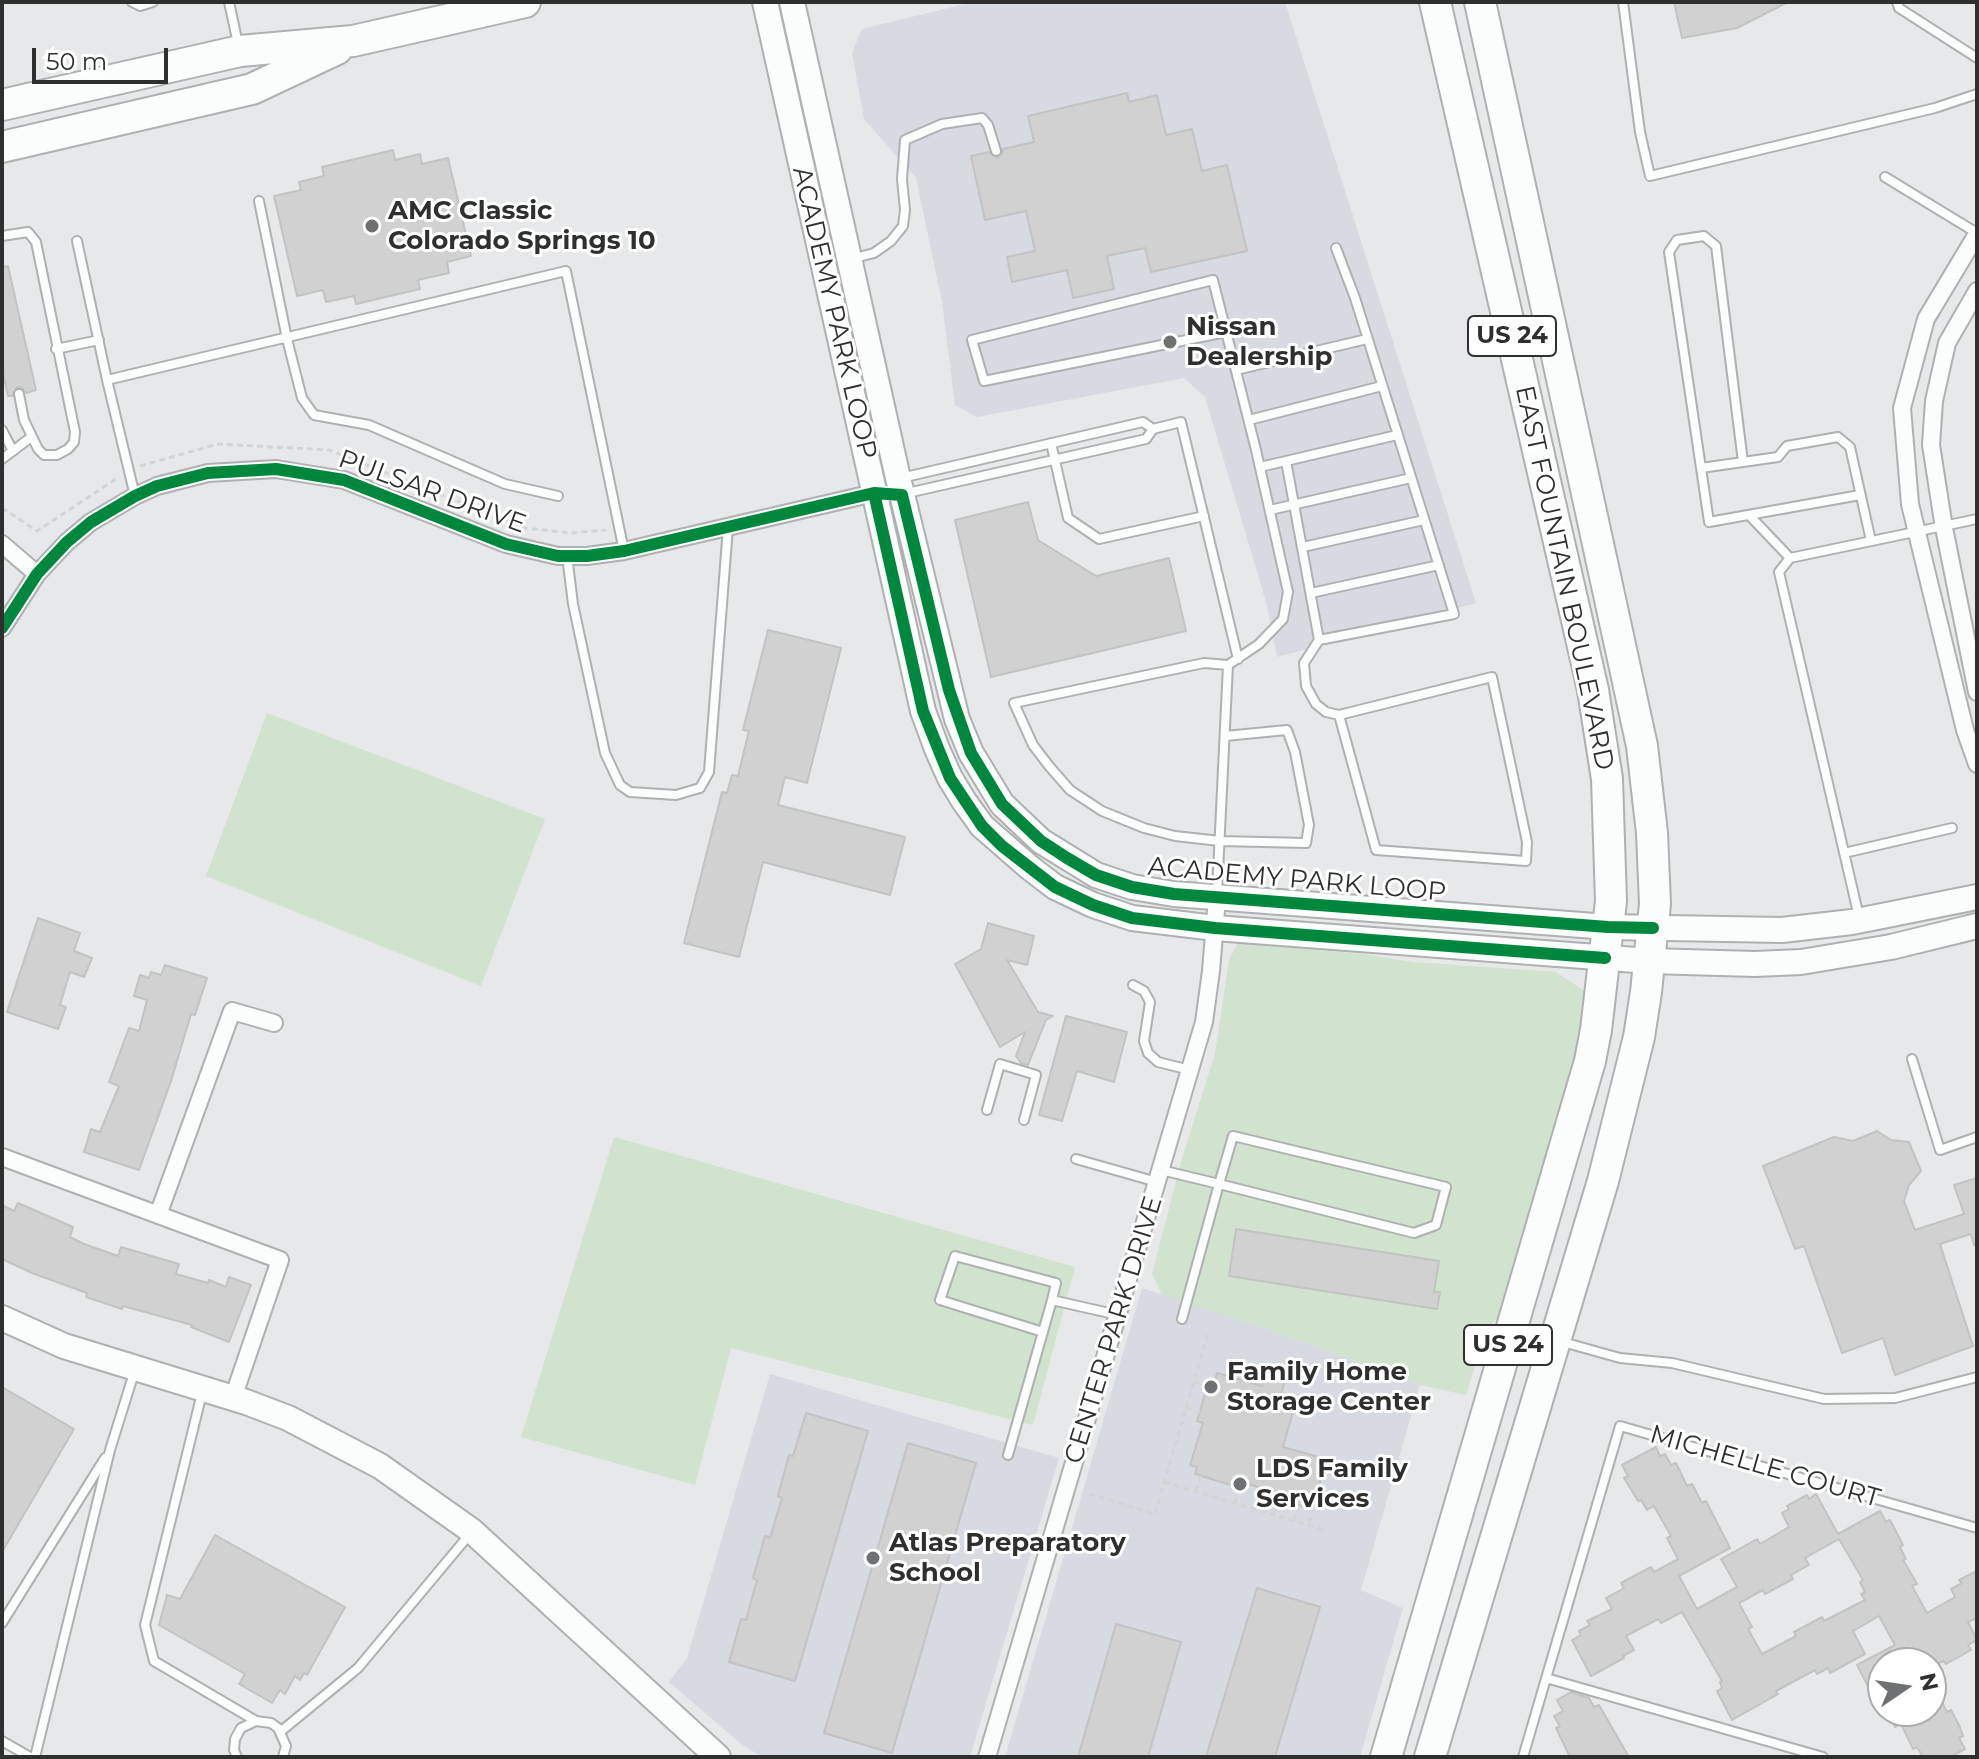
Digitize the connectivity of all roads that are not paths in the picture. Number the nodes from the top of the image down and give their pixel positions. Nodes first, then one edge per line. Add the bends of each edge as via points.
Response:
1 (132, 2) edge
2 (153, 2) edge
3 (229, 2) edge
4 (525, 2) edge
5 (765, 2) edge
6 (792, 2) edge
7 (1435, 2) edge
8 (1480, 2) edge
9 (1623, 2) edge
10 (1897, 2) edge
11 (353, 41) junction
12 (240, 51) junction
13 (1977, 58) edge
14 (1977, 94) edge
15 (2, 105) edge
16 (2, 147) edge
17 (996, 151) dead end
18 (1885, 177) dead end
19 (259, 201) dead end
20 (1977, 234) edge
21 (2, 236) edge
22 (77, 241) dead end
23 (1336, 248) dead end
24 (850, 260) junction
25 (823, 266) junction
26 (1977, 291) edge
27 (1226, 332) junction
28 (287, 339) junction
29 (1367, 339) junction
30 (99, 340) junction
31 (56, 349) junction
32 (1236, 370) junction
33 (107, 380) junction
34 (1382, 386) junction
35 (19, 394) dead end
36 (1249, 420) junction
37 (1153, 429) junction
38 (2, 430) edge
39 (1397, 435) junction
40 (30, 438) junction
41 (1051, 443) junction
42 (13, 451) junction
43 (2, 459) edge
44 (1055, 460) junction
45 (1286, 461) junction
46 (1743, 462) junction
47 (1260, 467) junction
48 (1701, 468) junction
49 (1411, 478) junction
50 (900, 486) junction
51 (874, 493) junction
52 (1860, 495) junction
53 (135, 496) junction
54 (558, 496) dead end
55 (1295, 505) junction
56 (1270, 510) junction
57 (1749, 515) junction
58 (1204, 516) junction
59 (1977, 519) edge
60 (1424, 520) junction
61 (728, 527) junction
62 (1944, 528) junction
63 (1917, 530) junction
64 (1871, 541) junction
65 (2, 544) edge
66 (1303, 547) junction
67 (624, 551) junction
68 (567, 556) junction
69 (1790, 558) junction
70 (1439, 565) junction
71 (37, 574) junction
72 (1311, 593) junction
73 (2, 628) edge
74 (1319, 640) junction
75 (1238, 659) junction
76 (1228, 665) junction
77 (1977, 692) edge
78 (1339, 715) junction
79 (1225, 736) junction
80 (1977, 764) edge
81 (1952, 828) dead end
82 (1220, 841) junction
83 (1844, 853) junction
84 (1977, 897) edge
85 (1217, 898) junction
86 (1860, 920) junction
87 (1977, 926) edge
88 (1608, 927) junction
89 (1215, 928) junction
90 (1653, 928) junction
91 (1605, 958) junction
92 (1649, 961) junction
93 (1133, 985) dead end
94 (274, 1023) dead end
95 (1912, 1059) dead end
96 (1190, 1070) junction
97 (987, 1110) dead end
98 (1024, 1120) dead end
99 (1977, 1137) edge
100 (2, 1157) edge
101 (1076, 1159) dead end
102 (1159, 1176) junction
103 (1219, 1184) junction
104 (158, 1215) junction
105 (1052, 1300) junction
106 (1118, 1315) junction
107 (2, 1318) edge
108 (1182, 1319) dead end
109 (1043, 1332) junction
110 (1555, 1340) junction
111 (136, 1368) junction
112 (1977, 1377) edge
113 (203, 1388) junction
114 (233, 1398) junction
115 (110, 1450) junction
116 (1008, 1455) dead end
117 (1977, 1528) edge
118 (472, 1531) junction
119 (2, 1623) edge
120 (1546, 1678) junction
121 (256, 1721) junction
122 (280, 1732) junction
123 (2, 1741) edge
124 (33, 1757) edge
125 (237, 1757) edge
126 (283, 1757) edge
127 (718, 1757) edge
128 (987, 1757) edge
129 (1386, 1757) edge
130 (1430, 1757) edge
131 (1523, 1757) edge
132 (1823, 1757) edge

1 - 2 lane
3 - 12 lane
4 - 11 highway
5 - 25 street, ACADEMY PARK LOOP
6 - 24 street, ACADEMY PARK LOOP
7 - 88 highway, EAST FOUNTAIN BOULEVARD / US 24 via 1602,738 1611,845
8 - 90 highway, EAST FOUNTAIN BOULEVARD / US 24 via 1642,746 1652,833
9 - 14 lane via 1650,176
10 - 13 lane
11 - 12 highway
11 - 16 highway via 252,89
12 - 15 highway
17 - 24 lane via 982,118 942,124 905,140 903,226 874,253
18 - 20 lane
19 - 28 lane
20 - 63 street via 1926,319 1902,408
21 - 31 lane via 28,232 36,242
22 - 30 lane
23 - 29 lane
24 - 25 lane
24 - 50 street, ACADEMY PARK LOOP
25 - 51 street, ACADEMY PARK LOOP
26 - 62 street via 1947,343 1934,401 1931,445
27 - 27 lane via 1213,280 972,340 984,381
27 - 32 lane
28 - 33 lane
28 - 54 lane via 302,398 314,415 369,425 505,484
28 - 67 lane via 566,271
29 - 32 lane
29 - 34 lane
30 - 31 lane
30 - 33 lane
31 - 40 lane via 74,442 57,455 44,455
32 - 36 lane
33 - 53 lane
34 - 36 lane
34 - 39 lane
35 - 40 lane
36 - 47 lane
37 - 41 lane via 1143,422
37 - 44 lane via 1146,439
37 - 58 lane via 1181,422
38 - 42 lane
39 - 45 lane
39 - 49 lane
40 - 42 lane
41 - 44 lane
41 - 50 lane
42 - 43 lane
44 - 50 lane
44 - 58 lane via 1068,518 1099,539
45 - 47 lane
45 - 55 lane
46 - 48 lane
46 - 48 lane via 1716,246 1704,236 1677,240 1669,252
46 - 52 lane via 1778,457 1787,446 1838,437 1850,447
47 - 56 lane
48 - 57 lane via 1709,522
49 - 55 lane
49 - 60 lane
50 - 51 street, PULSAR DRIVE
50 - 85 street, ACADEMY PARK LOOP via 957,719 1002,804 1041,841 1096,875 1132,887
51 - 61 street, PULSAR DRIVE
51 - 89 street, ACADEMY PARK LOOP via 923,711 950,778 982,826 1055,887 1093,905 1132,918
52 - 57 lane
52 - 64 lane
53 - 68 street, PULSAR DRIVE via 208,473 297,471 344,480 528,551
53 - 71 street, PULSAR DRIVE via 91,522
55 - 56 lane
55 - 66 lane
56 - 75 lane via 1288,592 1283,619
57 - 69 lane
58 - 75 lane
59 - 62 lane
60 - 66 lane
60 - 70 lane
61 - 67 street, PULSAR DRIVE
61 - 68 lane via 709,772 700,788 676,795 630,792 620,785 605,753
62 - 63 lane
62 - 77 street
63 - 64 lane
63 - 80 street
64 - 69 lane
65 - 71 street
66 - 72 lane
67 - 68 street, PULSAR DRIVE
69 - 83 lane via 1779,572
70 - 72 lane
70 - 74 lane via 1454,614
71 - 73 street, PULSAR DRIVE
72 - 74 lane
74 - 78 lane via 1304,663 1306,686 1316,704
75 - 76 lane
76 - 79 lane
76 - 82 lane via 1204,663 1014,703 1033,745 1070,790 1102,811 1144,828
78 - 78 lane via 1492,677 1527,842 1526,861 1376,850
79 - 82 lane
79 - 82 lane via 1287,730 1309,825 1306,843
81 - 83 lane
82 - 85 lane
83 - 86 lane
84 - 86 street, ACADEMY PARK LOOP
85 - 88 street, ACADEMY PARK LOOP
85 - 89 street, CENTER PARK DRIVE
86 - 90 street, ACADEMY PARK LOOP via 1782,930
87 - 92 street, ACADEMY PARK LOOP via 1801,962
88 - 90 street, ACADEMY PARK LOOP
88 - 91 highway, EAST FOUNTAIN BOULEVARD / US 24
89 - 91 street, ACADEMY PARK LOOP
89 - 96 street, CENTER PARK DRIVE via 1208,1000
90 - 92 highway, EAST FOUNTAIN BOULEVARD / US 24
91 - 92 street, ACADEMY PARK LOOP
91 - 129 highway, EAST FOUNTAIN BOULEVARD / US 24 via 1596,1030 1571,1131
92 - 110 highway, EAST FOUNTAIN BOULEVARD / US 24 via 1623,1103
93 - 96 lane via 1150,1002 1144,1041 1148,1053 1158,1062
94 - 104 street via 232,1011
95 - 99 lane via 1940,1150
96 - 102 street, CENTER PARK DRIVE
97 - 98 lane via 1000,1064 1036,1075
100 - 104 street
101 - 102 lane
102 - 103 lane
102 - 106 street, CENTER PARK DRIVE
103 - 103 lane via 1414,1233 1436,1225 1446,1187 1233,1136
103 - 108 lane
104 - 114 street via 280,1260
105 - 106 lane
105 - 109 lane
105 - 109 lane via 1056,1283 955,1256 940,1300
106 - 128 street, CENTER PARK DRIVE
107 - 111 street via 64,1346
109 - 116 lane
110 - 112 lane via 1824,1399 1895,1398
110 - 130 highway, EAST FOUNTAIN BOULEVARD / US 24
111 - 113 street
111 - 115 lane
113 - 114 street
113 - 121 lane via 145,1625 154,1661
114 - 118 street via 342,1444
115 - 119 lane
115 - 124 lane
117 - 120 lane, MICHELLE COURT via 1620,1426
118 - 122 lane via 358,1668
118 - 127 street
120 - 131 lane, MICHELLE COURT
120 - 132 lane
121 - 122 lane via 271,1723
121 - 125 lane via 241,1728 235,1739
122 - 126 lane via 286,1746
123 - 124 lane

